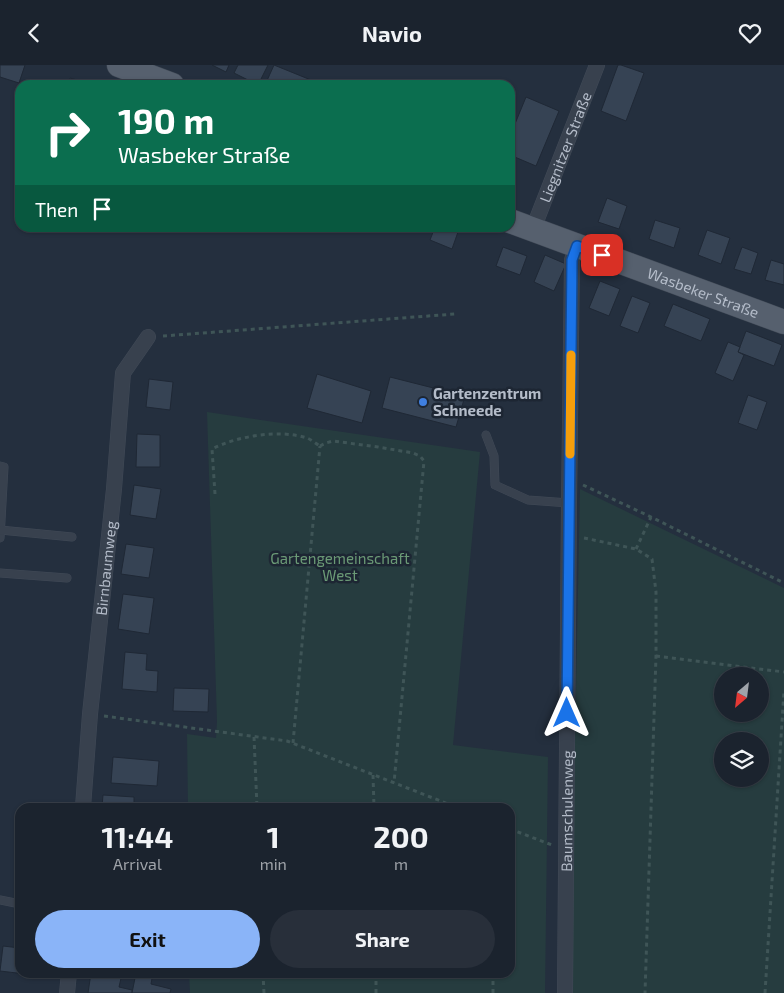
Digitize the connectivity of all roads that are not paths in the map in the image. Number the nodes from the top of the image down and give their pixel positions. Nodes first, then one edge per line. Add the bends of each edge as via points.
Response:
1 (119, 65) edge
2 (596, 65) edge
3 (159, 80) edge
4 (515, 223) edge
5 (532, 229) junction
6 (577, 246) junction
7 (784, 322) edge
8 (148, 337) road end
9 (486, 435) dead end
10 (0, 466) edge
11 (569, 503) junction
12 (0, 530) edge
13 (72, 537) dead end
14 (0, 538) edge
15 (0, 573) edge
16 (67, 578) dead end
17 (83, 803) edge
18 (0, 900) edge
19 (15, 903) edge
20 (68, 978) edge
21 (67, 993) edge
22 (565, 993) edge

1 - 3 main road
2 - 5 street, Liegnitzer Straße
4 - 5 main road, Wasbeker Straße
5 - 6 main road, Wasbeker Straße
6 - 7 main road, Wasbeker Straße
6 - 11 street, Baumschulenweg via 572,260
8 - 17 street, Birnbaumweg via 123,373
9 - 11 lane via 494,456 495,485 528,500
10 - 12 lane via 4,467
11 - 22 street, Baumschulenweg
12 - 13 lane
12 - 14 lane
15 - 16 lane
18 - 19 lane
20 - 21 street

